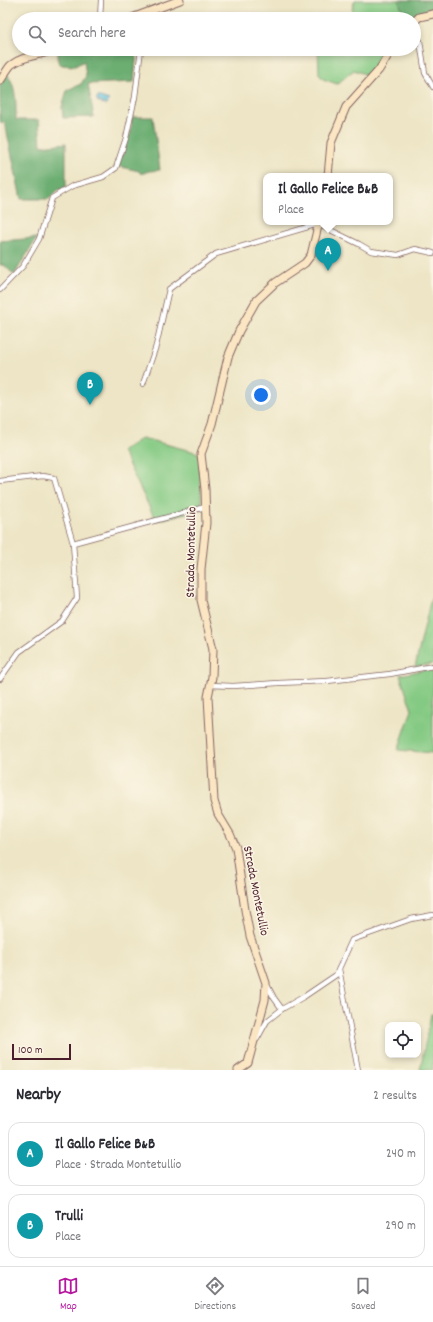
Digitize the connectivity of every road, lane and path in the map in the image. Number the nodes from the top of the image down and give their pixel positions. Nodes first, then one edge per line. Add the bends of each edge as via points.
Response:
1 (101, 0) edge
2 (180, 0) edge
3 (100, 12) edge
4 (154, 12) edge
5 (433, 14) edge
6 (421, 17) edge
7 (421, 47) edge
8 (32, 56) edge
9 (140, 56) edge
10 (388, 56) edge
11 (0, 81) edge
12 (433, 87) edge
13 (328, 173) edge
14 (311, 225) edge
15 (318, 225) edge
16 (322, 225) edge
17 (433, 253) edge
18 (0, 290) edge
19 (143, 384) dead end
20 (0, 481) edge
21 (205, 507) junction
22 (73, 543) junction
23 (433, 666) edge
24 (0, 679) edge
25 (210, 685) junction
26 (433, 915) edge
27 (339, 970) junction
28 (266, 983) junction
29 (282, 1009) junction
30 (254, 1044) junction
31 (238, 1070) edge
32 (358, 1070) edge

1 - 3 street
2 - 4 street
5 - 6 street
7 - 12 street via 425,73
8 - 11 street via 10,66
9 - 18 street via 126,138 116,168 103,177 72,186 52,198 39,239 22,266
10 - 13 street via 379,70 346,107 331,143
14 - 19 street via 216,254 169,289 156,346
15 - 21 street, Strada Montetullio via 311,254 304,263 275,283 256,301 228,357 212,424 201,454
16 - 17 street via 371,251 398,255 416,249
20 - 22 street via 43,476 54,478
21 - 22 street
21 - 25 street, Strada Montetullio via 201,600 213,649
22 - 24 street via 77,598 62,621 18,652
23 - 25 street via 327,681
25 - 28 street, Strada Montetullio via 208,698 214,800 218,814 236,848 250,936
26 - 27 street via 352,940
27 - 29 street via 336,976
27 - 32 street
28 - 29 street
28 - 30 street, Strada Montetullio via 265,1000
29 - 30 street via 267,1021
30 - 31 street, Strada Montetullio via 248,1063

